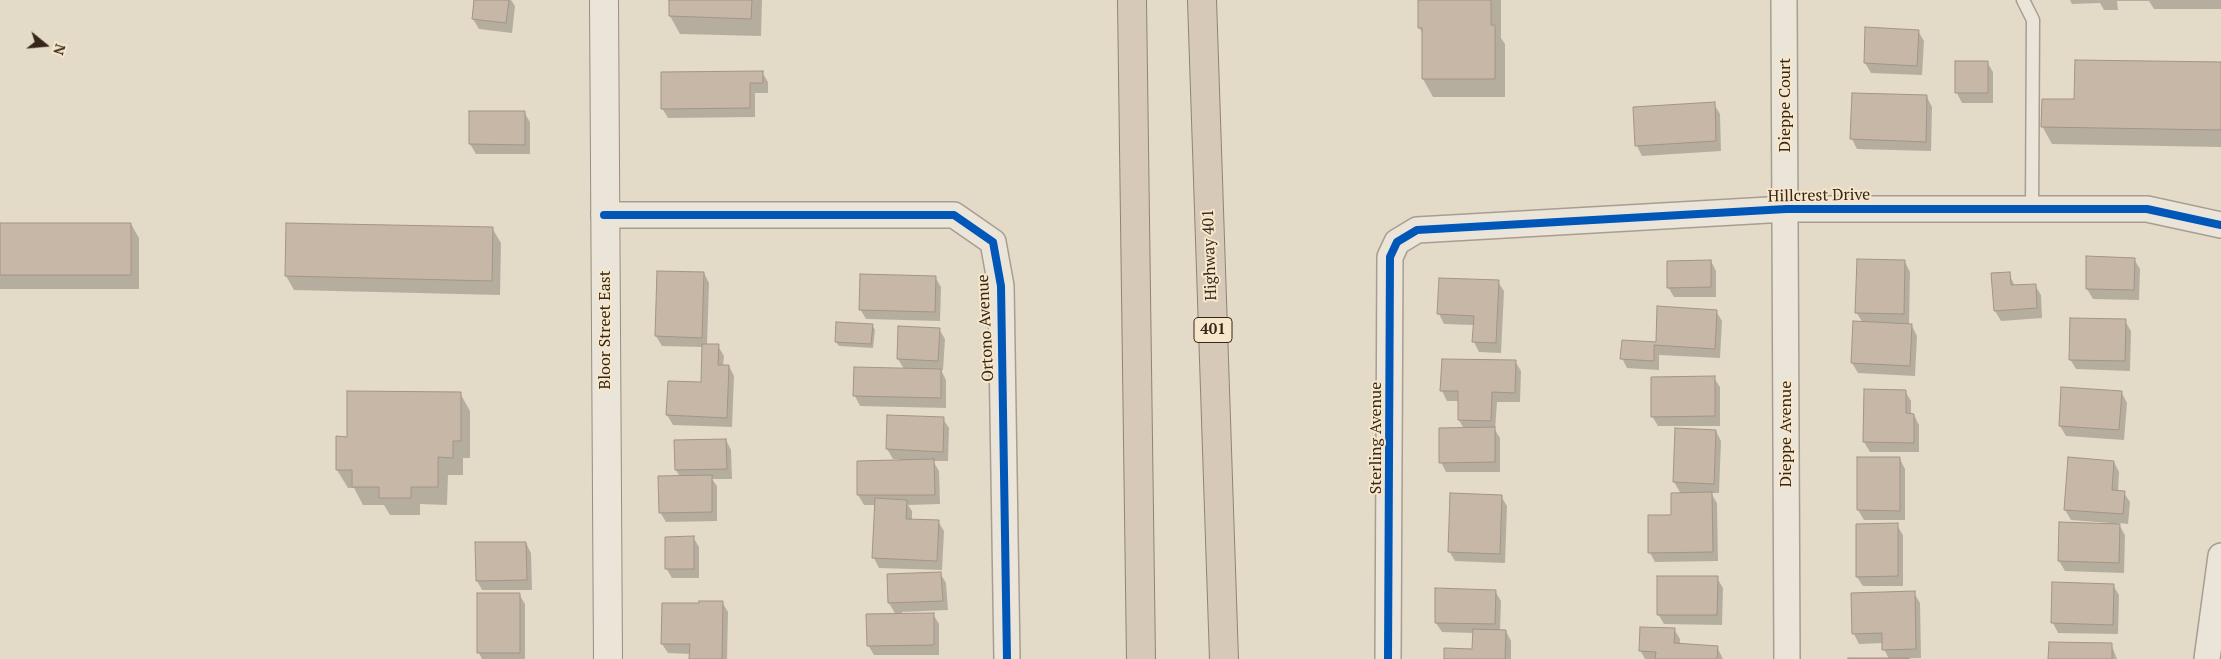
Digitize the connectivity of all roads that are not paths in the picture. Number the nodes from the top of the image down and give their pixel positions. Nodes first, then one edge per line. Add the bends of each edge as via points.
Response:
1 (604, 0) edge
2 (1132, 0) edge
3 (1202, 0) edge
4 (2023, 0) edge
5 (1784, 1) dead end
6 (1786, 210) junction
7 (2032, 210) junction
8 (604, 214) junction
9 (2221, 225) edge
10 (1417, 230) joint
11 (2221, 556) edge
12 (608, 659) edge
13 (1008, 659) edge
14 (1142, 659) edge
15 (1224, 659) edge
16 (1388, 659) edge
17 (1787, 659) edge
18 (2207, 659) edge

1 - 8 main road, Bloor Street East
2 - 14 highway
3 - 15 highway, Highway 401 / 401
4 - 7 lane via 2033,20
5 - 6 street, Dieppe Court
6 - 7 street, Hillcrest Drive
6 - 10 street, Hillcrest Drive
6 - 17 street, Dieppe Avenue
7 - 9 street, Hillcrest Drive via 2147,209
8 - 12 main road, Bloor Street East
8 - 13 street, Ortono Avenue via 954,215 993,242 1001,286
10 - 16 street, Sterling Avenue via 1397,242 1390,257
11 - 18 street

